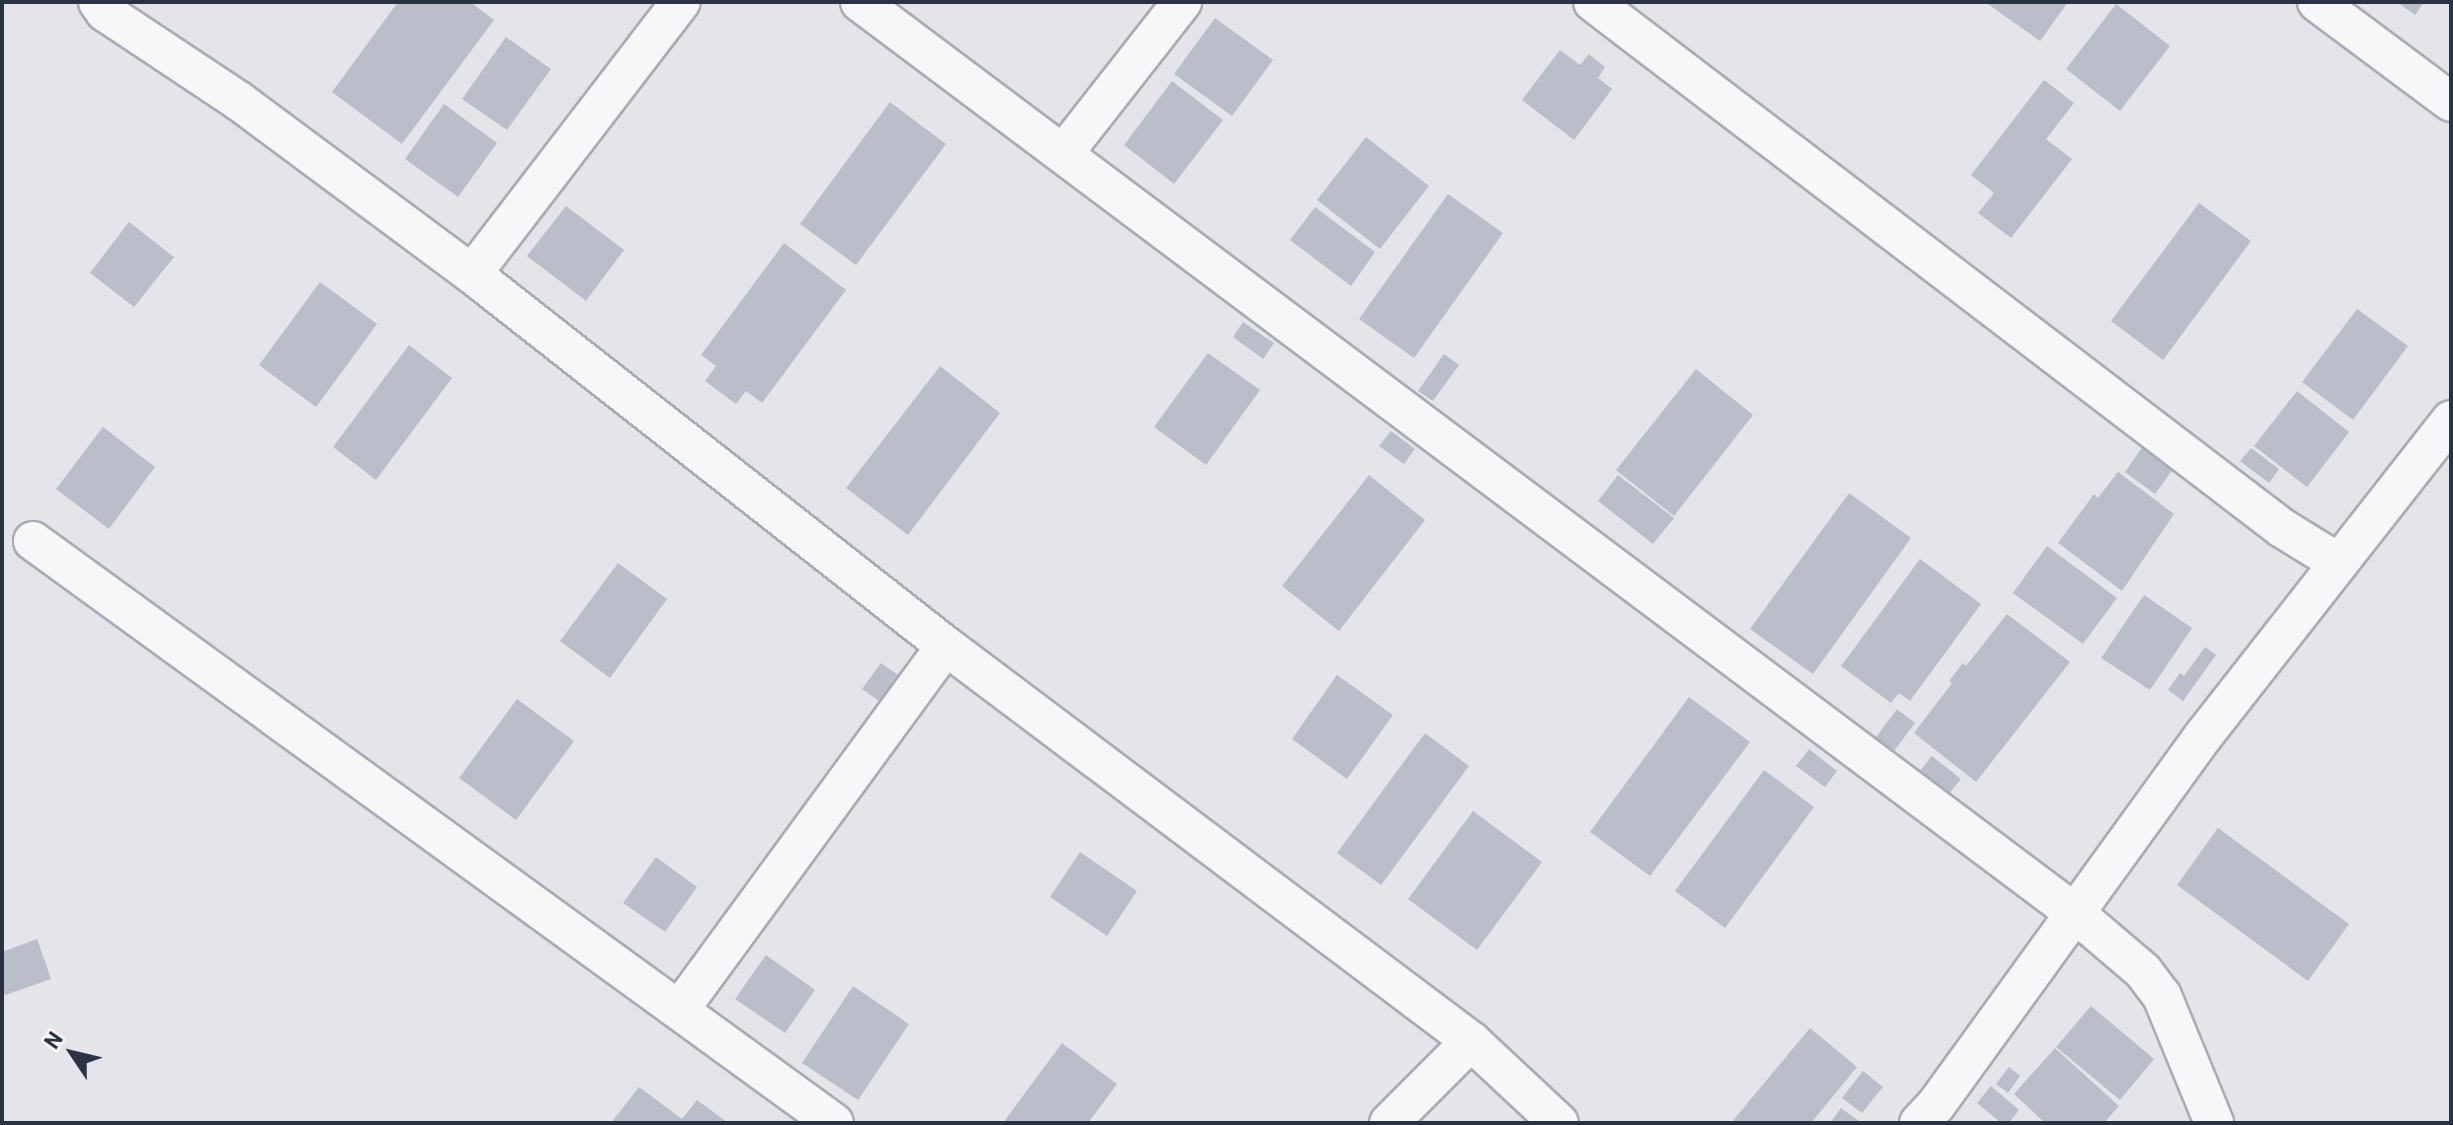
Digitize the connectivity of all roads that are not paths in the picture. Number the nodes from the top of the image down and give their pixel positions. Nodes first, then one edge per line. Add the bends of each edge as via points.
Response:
1 (98, 2) edge
2 (681, 2) edge
3 (860, 2) edge
4 (1182, 2) edge
5 (1593, 2) edge
6 (2317, 2) edge
7 (2451, 102) edge
8 (1063, 154) junction
9 (472, 274) junction
10 (2445, 437) edge
11 (33, 541) dead end
12 (2337, 562) junction
13 (946, 646) junction
14 (2076, 914) junction
15 (680, 1009) junction
16 (1471, 1041) junction
17 (834, 1123) edge
18 (1389, 1123) edge
19 (1559, 1123) edge
20 (1919, 1123) edge
21 (2214, 1123) edge

1 - 9 street
2 - 9 street
3 - 8 street
4 - 8 street
5 - 12 street via 2282,528
6 - 7 street
8 - 14 street
9 - 13 street
10 - 12 street
11 - 15 street
12 - 14 street
13 - 15 street
13 - 16 street
14 - 20 street
14 - 21 street via 2143,971 2162,996
15 - 17 street
16 - 18 street
16 - 19 street

